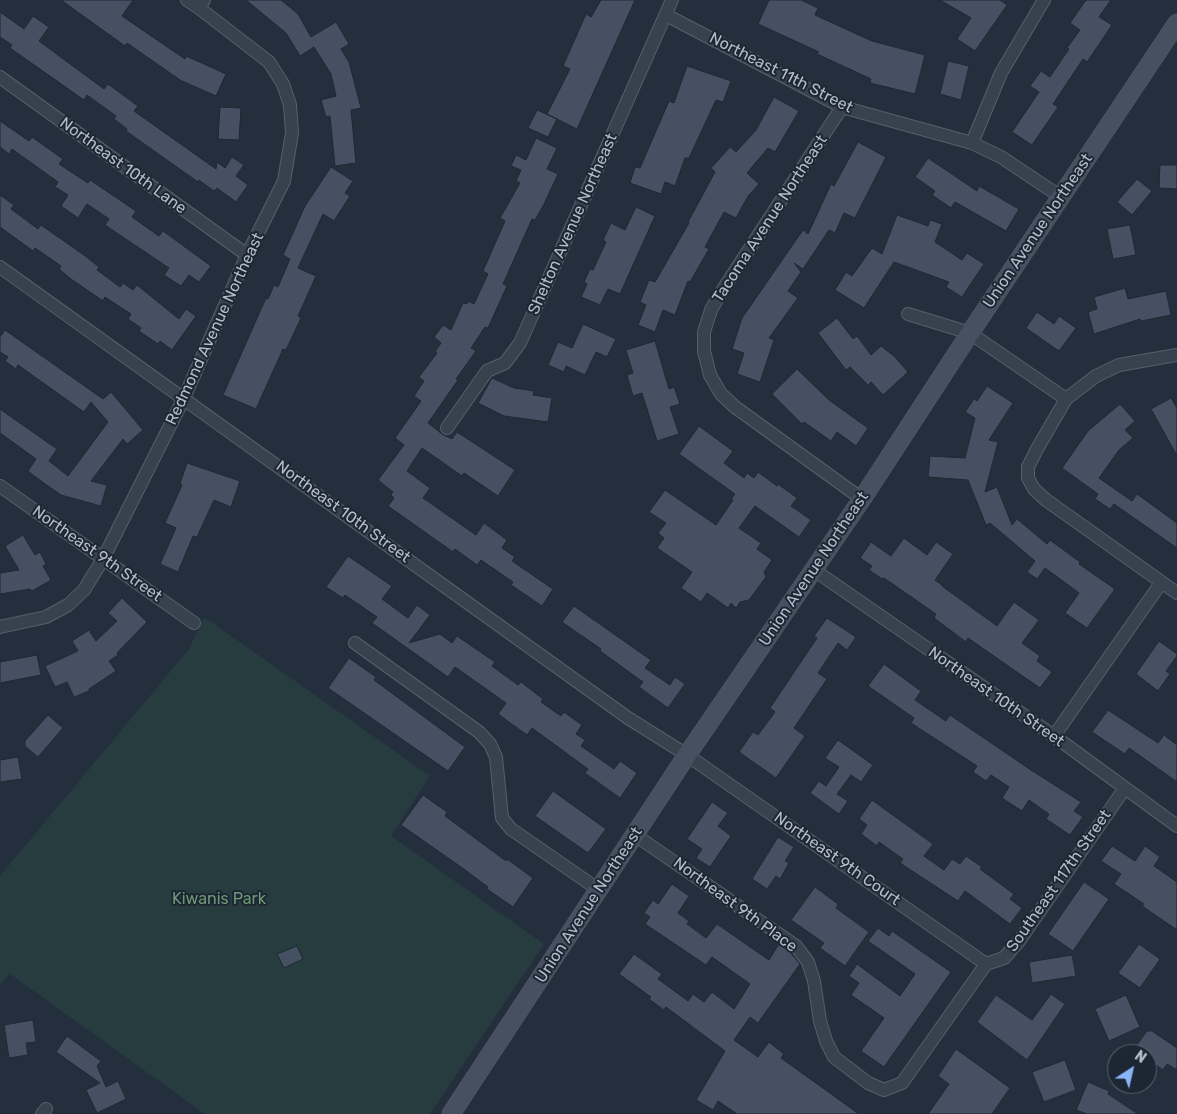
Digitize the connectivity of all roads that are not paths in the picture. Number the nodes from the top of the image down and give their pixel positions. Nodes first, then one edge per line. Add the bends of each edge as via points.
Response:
1 (187, 0) edge
2 (672, 0) edge
3 (1044, 0) edge
4 (201, 4) edge
5 (666, 15) junction
6 (1177, 23) edge
7 (0, 77) edge
8 (842, 107) junction
9 (972, 143) junction
10 (1061, 197) junction
11 (247, 256) junction
12 (0, 267) edge
13 (908, 314) dead end
14 (970, 333) junction
15 (1177, 355) edge
16 (184, 398) junction
17 (1066, 399) junction
18 (447, 428) dead end
19 (0, 486) edge
20 (862, 500) junction
21 (103, 559) junction
22 (814, 570) junction
23 (1162, 583) junction
24 (1177, 593) edge
25 (194, 623) dead end
26 (0, 627) edge
27 (355, 643) dead end
28 (1054, 736) junction
29 (687, 755) junction
30 (1125, 788) junction
31 (1177, 826) edge
32 (635, 835) junction
33 (599, 890) junction
34 (986, 964) junction
35 (451, 1114) edge

1 - 4 street, Redmond Avenue Northeast
2 - 5 street, Shelton Avenue Northeast
3 - 9 street via 1001,73
4 - 11 street, Redmond Avenue Northeast via 269,62 283,84 290,105 292,134 284,181
5 - 8 street, Northeast 11th Street
5 - 18 street, Shelton Avenue Northeast via 520,343 505,363 487,371
6 - 10 street, Union Avenue Northeast
7 - 11 street, Northeast 10th Lane
8 - 9 street, Northeast 11th Street
8 - 20 street, Tacoma Avenue Northeast via 720,294 704,332 704,351 710,375 721,394
9 - 10 street, Northeast 11th Street via 1001,157
10 - 14 street, Union Avenue Northeast
11 - 16 street, Redmond Avenue Northeast
12 - 16 street, Northeast 10th Street
13 - 14 street
14 - 17 street
14 - 20 street, Union Avenue Northeast
15 - 17 street via 1119,365 1096,376
16 - 21 street, Redmond Avenue Northeast
16 - 29 street, Northeast 10th Street via 628,718
17 - 23 street via 1036,449 1028,466 1028,478 1046,500
19 - 21 street, Northeast 9th Street
20 - 22 street, Union Avenue Northeast
21 - 25 street, Northeast 9th Street
21 - 26 street, Redmond Avenue Northeast via 84,590 68,605 46,617
22 - 28 street, Northeast 10th Street
22 - 29 street, Union Avenue Northeast
23 - 24 street
23 - 28 street
27 - 33 street via 479,732 496,757 502,818 511,830
28 - 30 street, Northeast 10th Street
29 - 32 street, Union Avenue Northeast
29 - 34 street, Northeast 9th Court
30 - 31 street, Northeast 10th Street
30 - 34 street, Southeast 117th Street via 1019,941 1004,958
32 - 33 street, Union Avenue Northeast
32 - 34 street, Northeast 9th Place via 796,946 808,962 820,1021 834,1057 868,1083 884,1090 902,1084
33 - 35 street, Union Avenue Northeast

